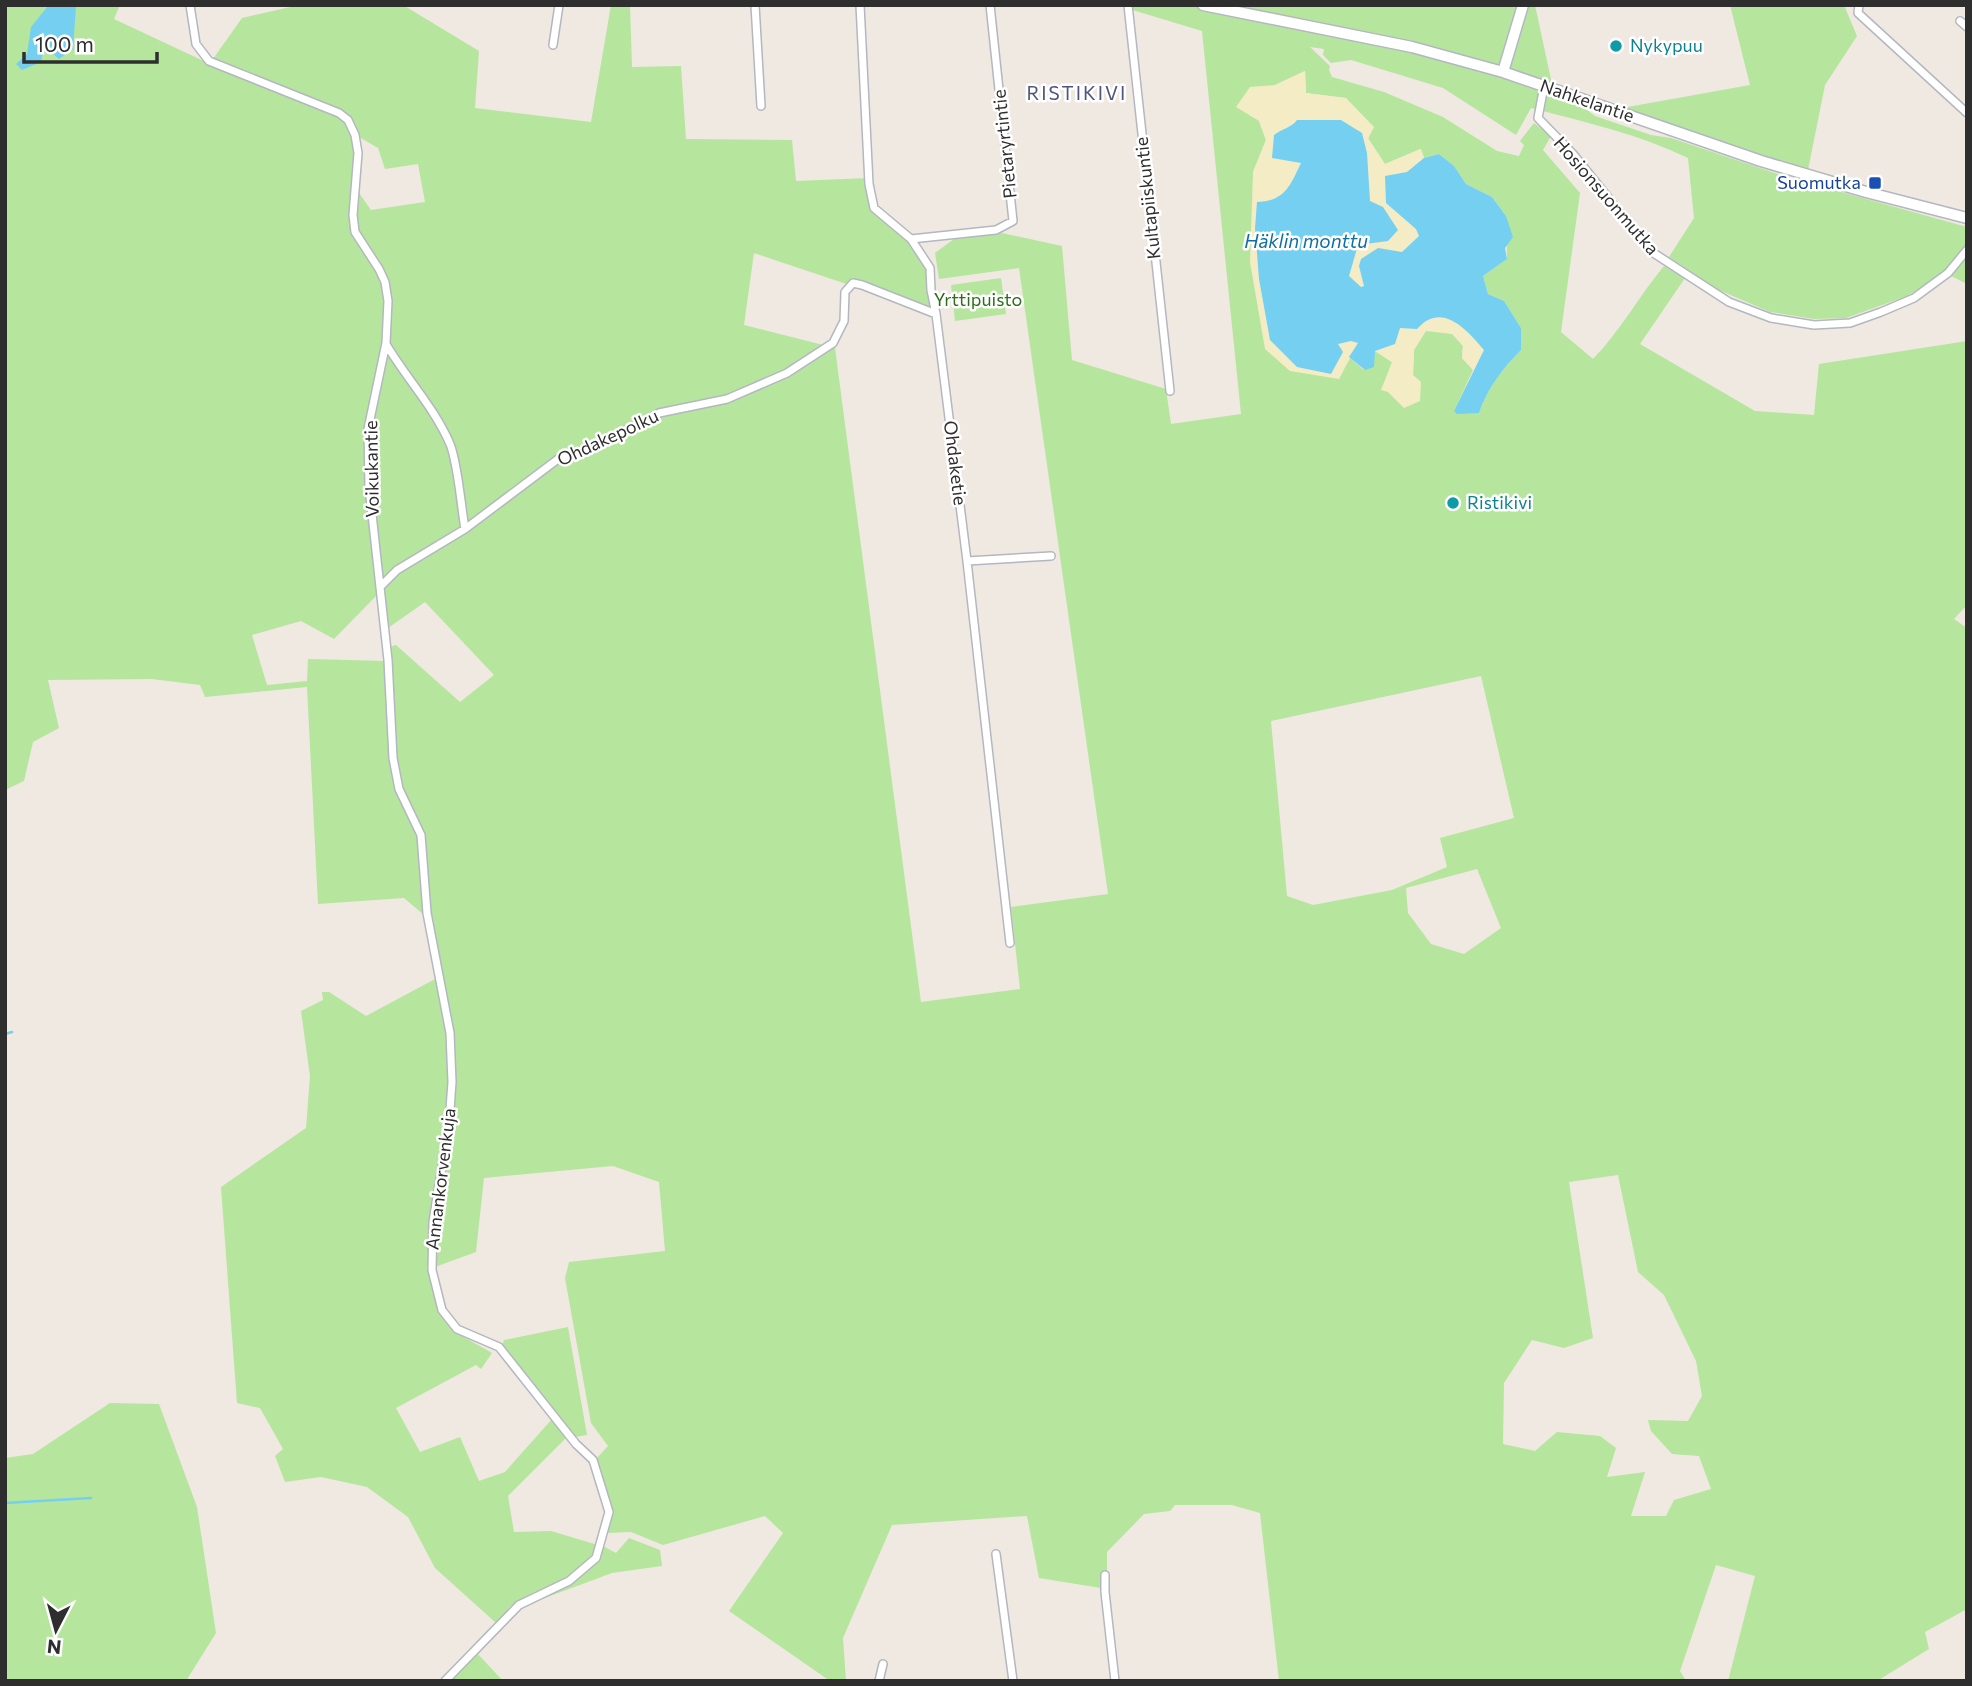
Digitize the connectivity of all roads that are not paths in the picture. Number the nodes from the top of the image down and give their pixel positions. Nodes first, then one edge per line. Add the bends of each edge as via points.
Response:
1 (190, 5) edge
2 (559, 5) edge
3 (755, 5) edge
4 (860, 5) edge
5 (990, 5) edge
6 (1128, 5) edge
7 (1203, 5) edge
8 (1523, 5) edge
9 (1859, 5) edge
10 (1960, 21) dead end
11 (1967, 27) edge
12 (553, 45) dead end
13 (1503, 72) junction
14 (1544, 86) junction
15 (761, 106) dead end
16 (1967, 113) edge
17 (1967, 218) edge
18 (911, 239) junction
19 (1967, 250) edge
20 (936, 314) junction
21 (386, 343) junction
22 (1170, 391) dead end
23 (466, 529) junction
24 (1051, 556) dead end
25 (967, 561) junction
26 (380, 587) junction
27 (1010, 943) dead end
28 (441, 993) joint
29 (996, 1554) dead end
30 (1105, 1575) dead end
31 (883, 1664) dead end
32 (445, 1681) edge
33 (879, 1681) edge
34 (1013, 1681) edge
35 (1115, 1681) edge

1 - 21 street, Voikukantie via 195,44 209,61 348,120 358,153 355,232 385,282
2 - 12 street
3 - 15 street
4 - 18 street, Ohdaketie via 874,208
5 - 18 street, Pietaryrtintie via 1013,221 996,230
6 - 22 street, Kultapiiskuntie
7 - 13 main road, Nahkelantie via 1412,47
8 - 13 main road
9 - 16 street via 1858,13
10 - 11 street
13 - 14 main road, Nahkelantie
14 - 17 main road, Nahkelantie via 1774,165
14 - 19 street, Hosionsuonmutka via 1538,118 1573,154 1652,253 1729,302 1771,318 1814,325 1850,323 1914,298 1948,273
18 - 20 street, Ohdaketie via 930,268
20 - 23 street, Ohdakepolku via 853,284 845,292 844,321 833,343 787,373 727,400 659,413 593,447 558,459
20 - 25 street, Ohdaketie
21 - 23 street via 451,446
21 - 26 street, Voikukantie via 368,429
23 - 26 street, Ohdakepolku via 397,570
24 - 25 street
25 - 27 street, Ohdaketie
26 - 28 street, Voikukantie via 393,758 399,789 421,835 426,914
28 - 32 street, Annankorvenkuja via 450,1032 452,1082 431,1253 442,1310 457,1329 499,1347 593,1460 609,1512 596,1559 569,1581 519,1605
29 - 34 street
30 - 35 street
31 - 33 street

